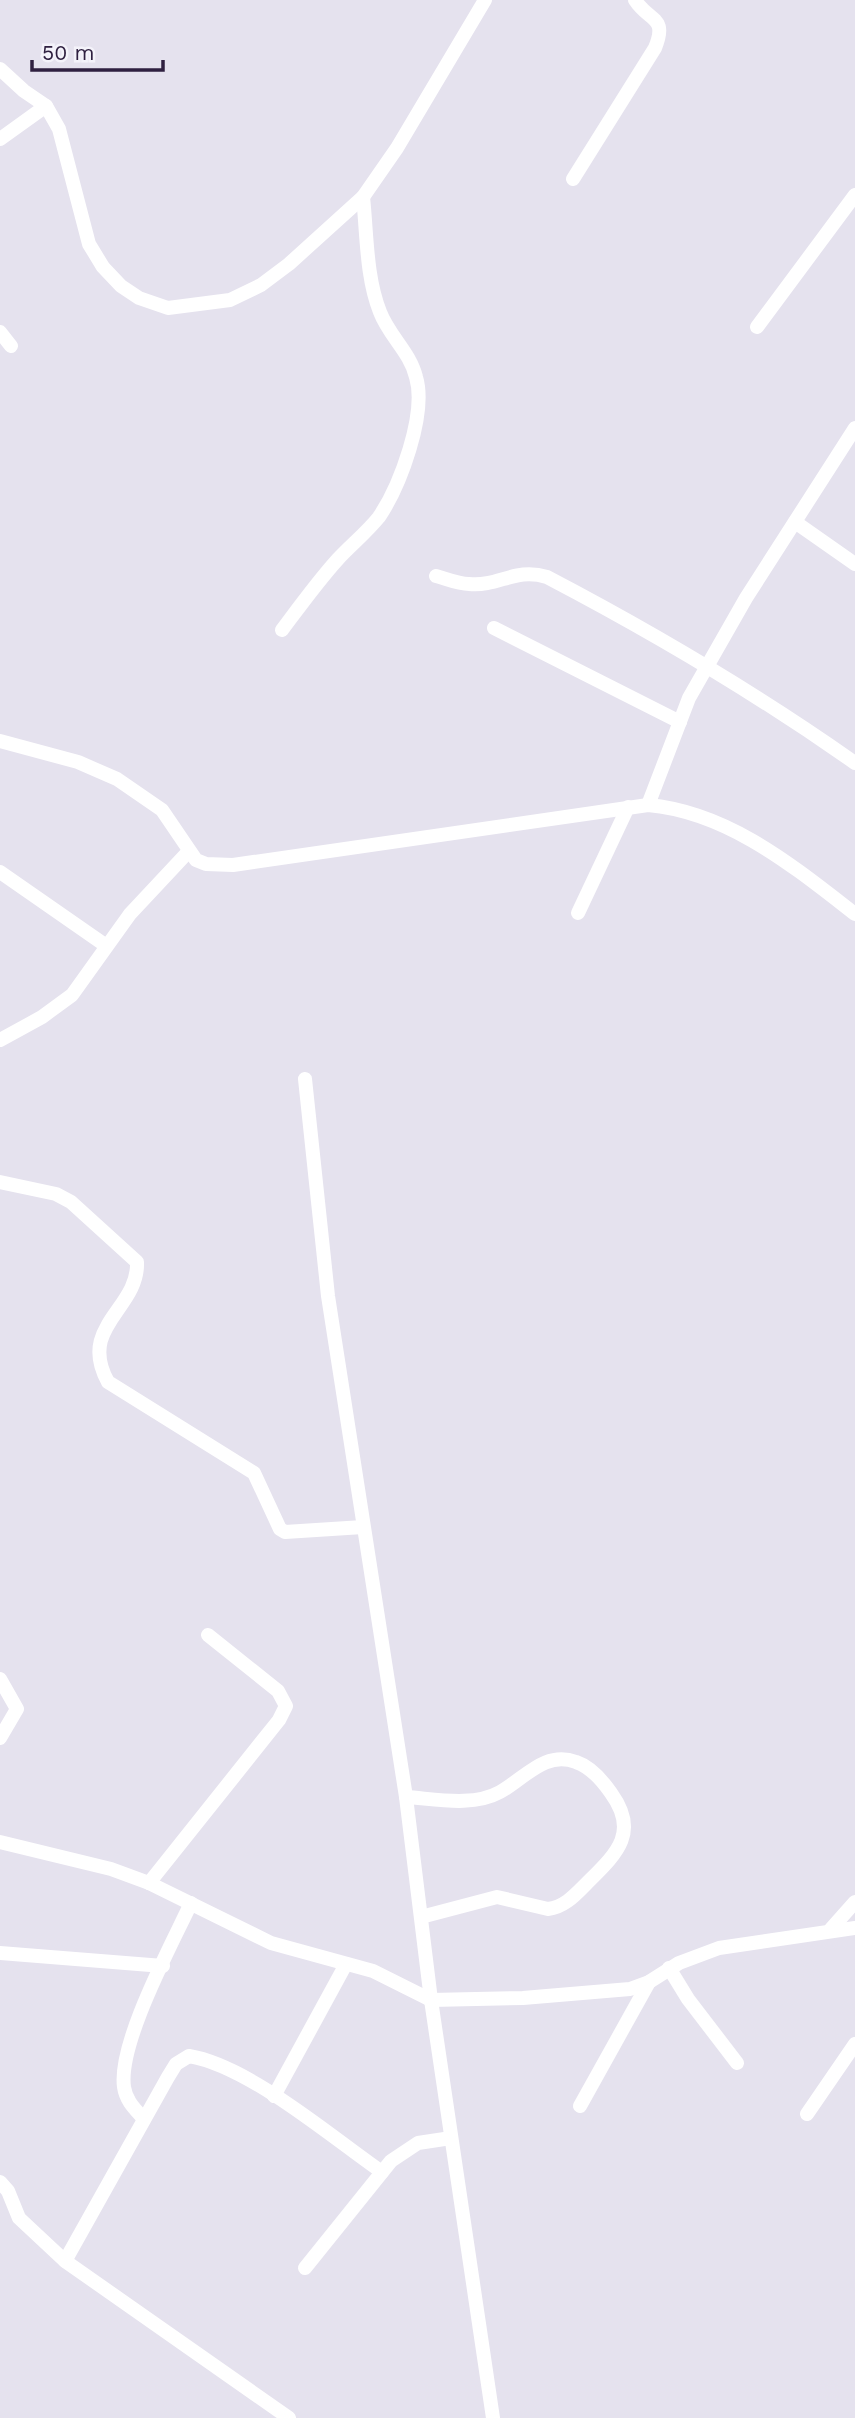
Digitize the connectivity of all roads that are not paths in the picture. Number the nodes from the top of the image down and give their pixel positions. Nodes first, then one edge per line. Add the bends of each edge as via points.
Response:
1 (485, 0) edge
2 (635, 0) edge
3 (0, 69) edge
4 (46, 106) junction
5 (0, 139) edge
6 (573, 179) dead end
7 (855, 195) edge
8 (363, 197) junction
9 (757, 327) dead end
10 (0, 332) edge
11 (11, 346) dead end
12 (855, 428) edge
13 (795, 522) junction
14 (855, 565) edge
15 (436, 576) dead end
16 (494, 628) dead end
17 (282, 630) dead end
18 (707, 666) junction
19 (680, 722) junction
20 (0, 741) edge
21 (855, 763) edge
22 (648, 806) junction
23 (628, 807) junction
24 (188, 852) junction
25 (2, 879) edge
26 (578, 912) dead end
27 (855, 914) edge
28 (105, 945) junction
29 (0, 1040) edge
30 (305, 1079) dead end
31 (0, 1182) edge
32 (363, 1527) junction
33 (208, 1635) dead end
34 (0, 1679) edge
35 (0, 1738) edge
36 (406, 1797) junction
37 (0, 1842) edge
38 (149, 1883) junction
39 (855, 1902) edge
40 (191, 1903) junction
41 (421, 1917) junction
42 (855, 1928) edge
43 (831, 1929) junction
44 (0, 1953) edge
45 (346, 1964) junction
46 (163, 1966) junction
47 (669, 1968) junction
48 (649, 1982) junction
49 (431, 2000) junction
50 (855, 2044) edge
51 (737, 2063) dead end
52 (274, 2096) junction
53 (580, 2106) dead end
54 (807, 2114) dead end
55 (144, 2119) junction
56 (452, 2138) junction
57 (382, 2172) junction
58 (0, 2182) edge
59 (65, 2261) junction
60 (304, 2268) dead end
61 (289, 2418) edge
62 (494, 2418) edge

1 - 8 street
2 - 6 street via 654,17 660,36
3 - 4 street
4 - 5 street
4 - 8 street via 59,129 89,244 121,286 139,299 167,308 230,300 261,285
7 - 9 street
8 - 17 street via 374,291 380,313 417,377 417,419 389,501
10 - 11 street
12 - 13 street
13 - 14 street
13 - 18 street
15 - 18 street via 470,584 532,572
16 - 19 street
18 - 19 street
18 - 21 street
19 - 22 street
20 - 24 street via 78,762 126,784 162,810
22 - 23 street
22 - 27 street via 690,811 734,831
23 - 24 street via 233,864 206,864
23 - 26 street
24 - 28 street
25 - 28 street
28 - 29 street via 72,995
30 - 32 street via 328,1296
31 - 32 street via 71,1202 137,1262 132,1284 98,1350 108,1382 254,1473 285,1532
32 - 36 street
33 - 38 street via 278,1691 286,1706
34 - 35 street via 17,1709
36 - 41 street
36 - 41 street via 487,1798 538,1766 564,1759 577,1762 603,1781 625,1826 618,1850 556,1908 497,1897
37 - 38 street
38 - 40 street
39 - 43 street
40 - 45 street via 279,1946
40 - 46 street
41 - 49 street
42 - 43 street
43 - 47 street via 719,1948
44 - 46 street
45 - 49 street via 373,1971
45 - 52 street
46 - 55 street via 131,2039 124,2069 128,2101
47 - 48 street
47 - 51 street
48 - 49 street via 631,1990 578,1995
48 - 53 street
49 - 56 street
50 - 54 street
52 - 55 street via 212,2060 189,2056 176,2064
52 - 57 street
55 - 59 street
56 - 57 street via 418,2143
56 - 62 street
57 - 60 street
58 - 59 street via 25,2224
59 - 61 street

